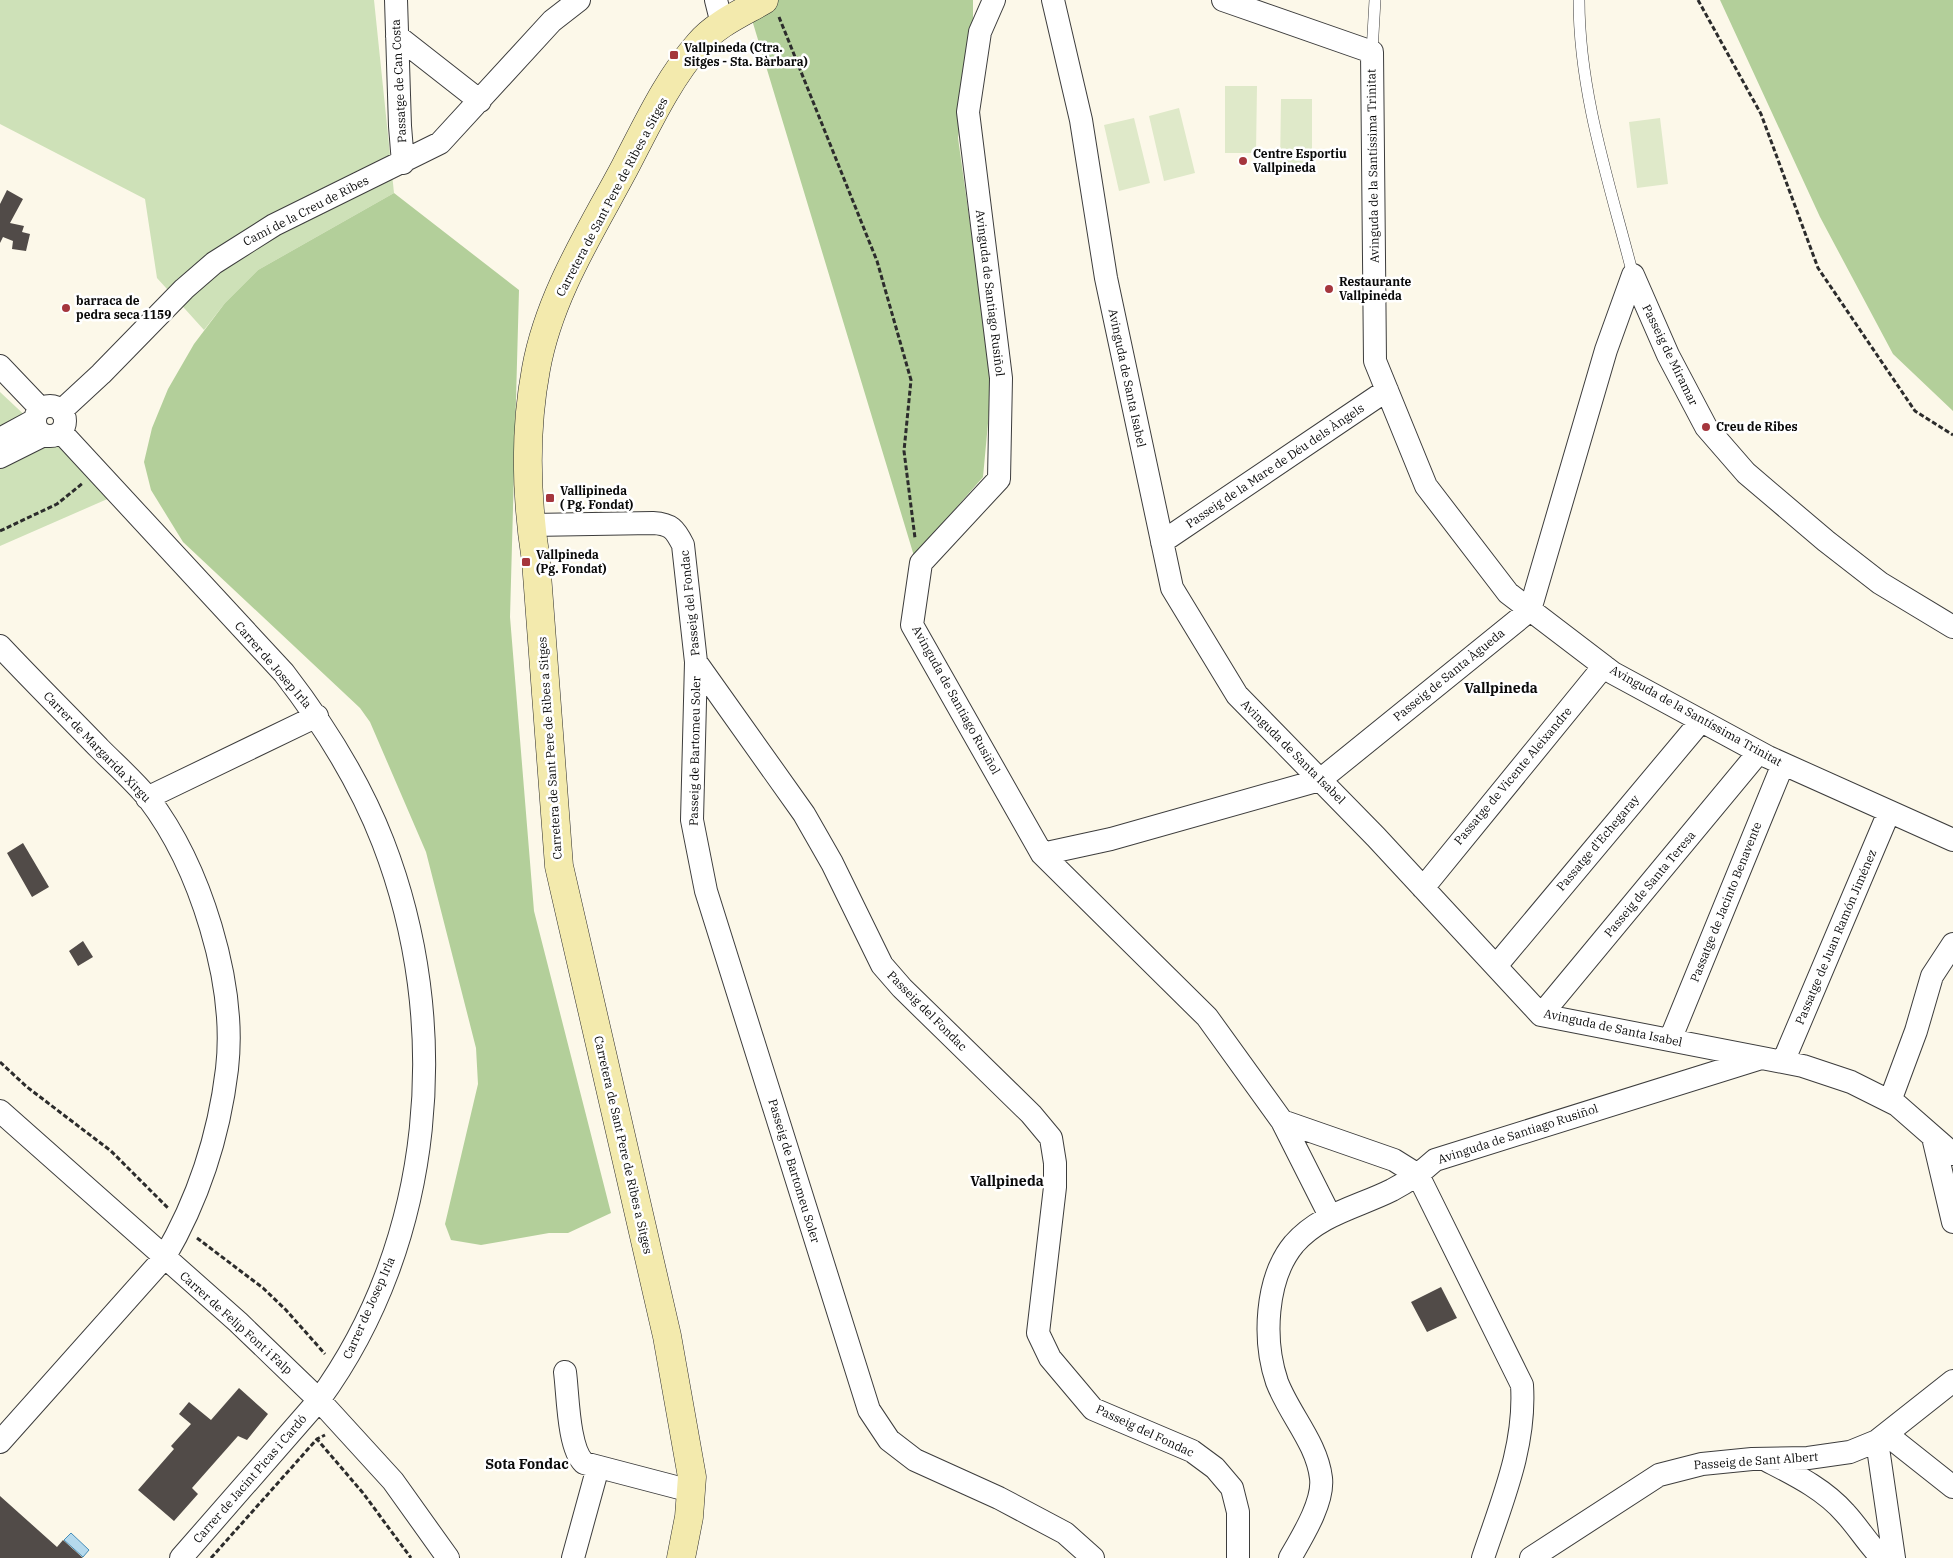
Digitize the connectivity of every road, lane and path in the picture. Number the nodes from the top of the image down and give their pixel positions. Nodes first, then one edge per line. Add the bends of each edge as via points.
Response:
1 (396, 0) edge
2 (579, 0) edge
3 (994, 0) edge
4 (1053, 0) edge
5 (1223, 0) edge
6 (1375, 0) edge
7 (1579, 0) edge
8 (1698, 0) edge
9 (770, 4) edge
10 (719, 12) edge
11 (397, 36) junction
12 (1372, 52) junction
13 (480, 101) junction
14 (403, 162) junction
15 (1633, 275) junction
16 (0, 366) edge
17 (1387, 390) junction
18 (48, 421) junction
19 (1953, 435) edge
20 (0, 439) edge
21 (0, 457) edge
22 (97, 471) junction
23 (530, 525) junction
24 (0, 532) edge
25 (1162, 542) junction
26 (920, 573) junction
27 (1530, 610) junction
28 (1953, 626) edge
29 (0, 646) edge
30 (696, 662) junction
31 (1604, 666) junction
32 (317, 716) junction
33 (1701, 721) junction
34 (1759, 752) junction
35 (1783, 764) junction
36 (1320, 780) junction
37 (147, 798) junction
38 (1889, 812) junction
39 (1953, 840) edge
40 (1042, 854) junction
41 (1423, 888) junction
42 (1953, 944) edge
43 (1496, 966) junction
44 (1541, 1015) junction
45 (1670, 1040) junction
46 (1772, 1060) junction
47 (1890, 1101) junction
48 (1282, 1121) junction
49 (3, 1122) edge
50 (1933, 1137) junction
51 (1953, 1154) edge
52 (1418, 1175) junction
53 (1330, 1216) junction
54 (1953, 1222) edge
55 (164, 1258) junction
56 (565, 1372) dead end
57 (1953, 1382) edge
58 (319, 1400) junction
59 (300, 1421) junction
60 (343, 1425) junction
61 (1881, 1438) junction
62 (317, 1439) junction
63 (0, 1442) edge
64 (1765, 1459) junction
65 (598, 1467) junction
66 (1953, 1488) edge
67 (691, 1491) junction
68 (181, 1558) edge
69 (211, 1558) edge
70 (411, 1558) edge
71 (448, 1558) edge
72 (573, 1558) edge
73 (681, 1558) edge
74 (1093, 1558) edge
75 (1238, 1558) edge
76 (1290, 1558) edge
77 (1483, 1558) edge
78 (1531, 1558) edge
79 (1882, 1558) edge
80 (1894, 1558) edge

1 - 11 street, Passatge de Can Costa
2 - 13 street, Camí de la Creu de Ribes via 552,21
3 - 26 street, Avinguda de Santiago Rusiñol via 980,32 968,112 1001,378 999,479 921,563
4 - 25 street, Avinguda de Santa Isabel via 1081,120 1106,278
5 - 12 street
6 - 12 lane, Avinguda de la Santíssima Trinitat
7 - 15 lane, Passeig de Miramar via 1589,106
8 - 19 path via 1761,114 1818,268 1914,411
9 - 10 street, Carretera de Sant Pere de Ribes a Sitges
9 - 26 path via 877,261 911,380 904,451
10 - 23 street, Carretera de Sant Pere de Ribes a Sitges via 650,120 562,285 536,367 530,404 527,442
11 - 13 street
11 - 14 street, Passatge de Can Costa
12 - 17 street, Avinguda de la Santíssima Trinitat via 1375,361
13 - 14 street, Camí de la Creu de Ribes via 440,143
14 - 18 street, Camí de la Creu de Ribes via 274,225 214,263
15 - 27 street via 1606,350
15 - 28 street, Passeig de Miramar via 1668,355 1706,427 1746,473 1880,583
16 - 18 street, Carrer de Josep Irla
17 - 25 street, Passeig de la Mare de Déu dels Àngels
17 - 27 street, Avinguda de la Santíssima Trinitat via 1426,486 1508,593
18 - 20 street
18 - 21 street
18 - 22 street, Carrer de Josep Irla
22 - 24 path via 57,504
22 - 32 street, Carrer de Josep Irla via 284,673
23 - 30 street, Passeig del Fondac via 666,524 677,532 684,545
23 - 67 street, Carretera de Sant Pere de Ribes a Sitges via 536,561 559,866 667,1336 686,1438
25 - 36 street, Avinguda de Santa Isabel via 1172,588 1236,695
26 - 40 street, Avinguda de Santiago Rusiñol via 912,625
27 - 31 street, Avinguda de la Santíssima Trinitat
27 - 36 street, Passeig de Santa Àgueda
29 - 37 street, Carrer de Margarida Xirgu
30 - 74 street, Passeig de Bartomeu Soler via 692,820 706,891 869,1410 889,1440 916,1460 1066,1533
30 - 75 street, Passeig del Fondac via 804,814 882,965 1051,1138 1056,1162 1055,1187 1038,1333 1050,1358 1094,1409 1192,1451 1215,1468 1232,1488 1238,1512
31 - 33 street, Avinguda de la Santíssima Trinitat
31 - 41 street, Passatge de Vicente Aleixandre
32 - 37 street
32 - 58 street, Carrer de Josep Irla via 371,812 402,895 419,975 425,1068 417,1160 398,1240 364,1324 339,1372
33 - 34 street, Avinguda de la Santíssima Trinitat
33 - 43 street, Passatge d'Echegaray
34 - 35 street, Avinguda de la Santíssima Trinitat
34 - 44 street, Passeig de Santa Teresa
35 - 38 street, Avinguda de la Santíssima Trinitat
35 - 45 street, Passatge de Jacinto Benavente
36 - 40 street, Passeig de Santa Àgueda
36 - 41 street, Avinguda de Santa Isabel
37 - 55 street, Carrer de Margarida Xirgu via 177,843 208,917 222,973 227,1020 227,1067 214,1141 183,1225
38 - 39 street, Avinguda de la Santíssima Trinitat
38 - 46 street, Passatge de Juan Ramón Jiménez
40 - 48 street, Avinguda de Santiago Rusiñol via 1207,1017
41 - 43 street, Avinguda de Santa Isabel
42 - 47 street via 1932,976
43 - 44 street, Avinguda de Santa Isabel
44 - 45 street, Avinguda de Santa Isabel
45 - 46 street, Avinguda de Santa Isabel
46 - 47 street, Avinguda de Santa Isabel via 1803,1066 1851,1082
46 - 52 street, Avinguda de Santiago Rusiñol via 1435,1160
47 - 50 street, Avinguda de Santa Isabel
48 - 52 street via 1394,1160
48 - 53 street, Avinguda de Santiago Rusiñol
49 - 55 street, Carrer de Felip Font i Falp
50 - 51 street, Avinguda de Santa Isabel
50 - 54 street
52 - 53 street, Avinguda de Santiago Rusiñol
52 - 77 street via 1522,1385 1521,1436
53 - 76 street, Avinguda de Santiago Rusiñol via 1308,1231 1294,1246 1278,1274 1271,1304 1271,1354 1278,1382 1313,1452 1321,1478 1321,1492
55 - 58 street, Carrer de Felip Font i Falp via 238,1322
55 - 63 street, Carrer de Margarida Xirgu
56 - 65 street via 574,1441 580,1460
57 - 61 street, Passeig de Sant Albert
58 - 59 street, Carrer de Jacint Picas i Cardó
58 - 60 street, Carrer de Felip Font i Falp
59 - 62 path
59 - 68 street, Carrer de Jacint Picas i Cardó
60 - 62 path, Carrer de Jacint Picas i Cardó
60 - 71 street, Carrer de Felip Font i Falp via 392,1481
61 - 64 street, Passeig de Sant Albert via 1850,1452 1808,1458
61 - 66 street
61 - 80 street
62 - 69 path, Carrer de Jacint Picas i Cardó
62 - 70 path via 363,1493
64 - 78 street, Passeig de Sant Albert via 1702,1464 1659,1475
64 - 79 street via 1828,1496
65 - 67 street
65 - 72 street
67 - 73 street, Carretera de Sant Pere de Ribes a Sitges

